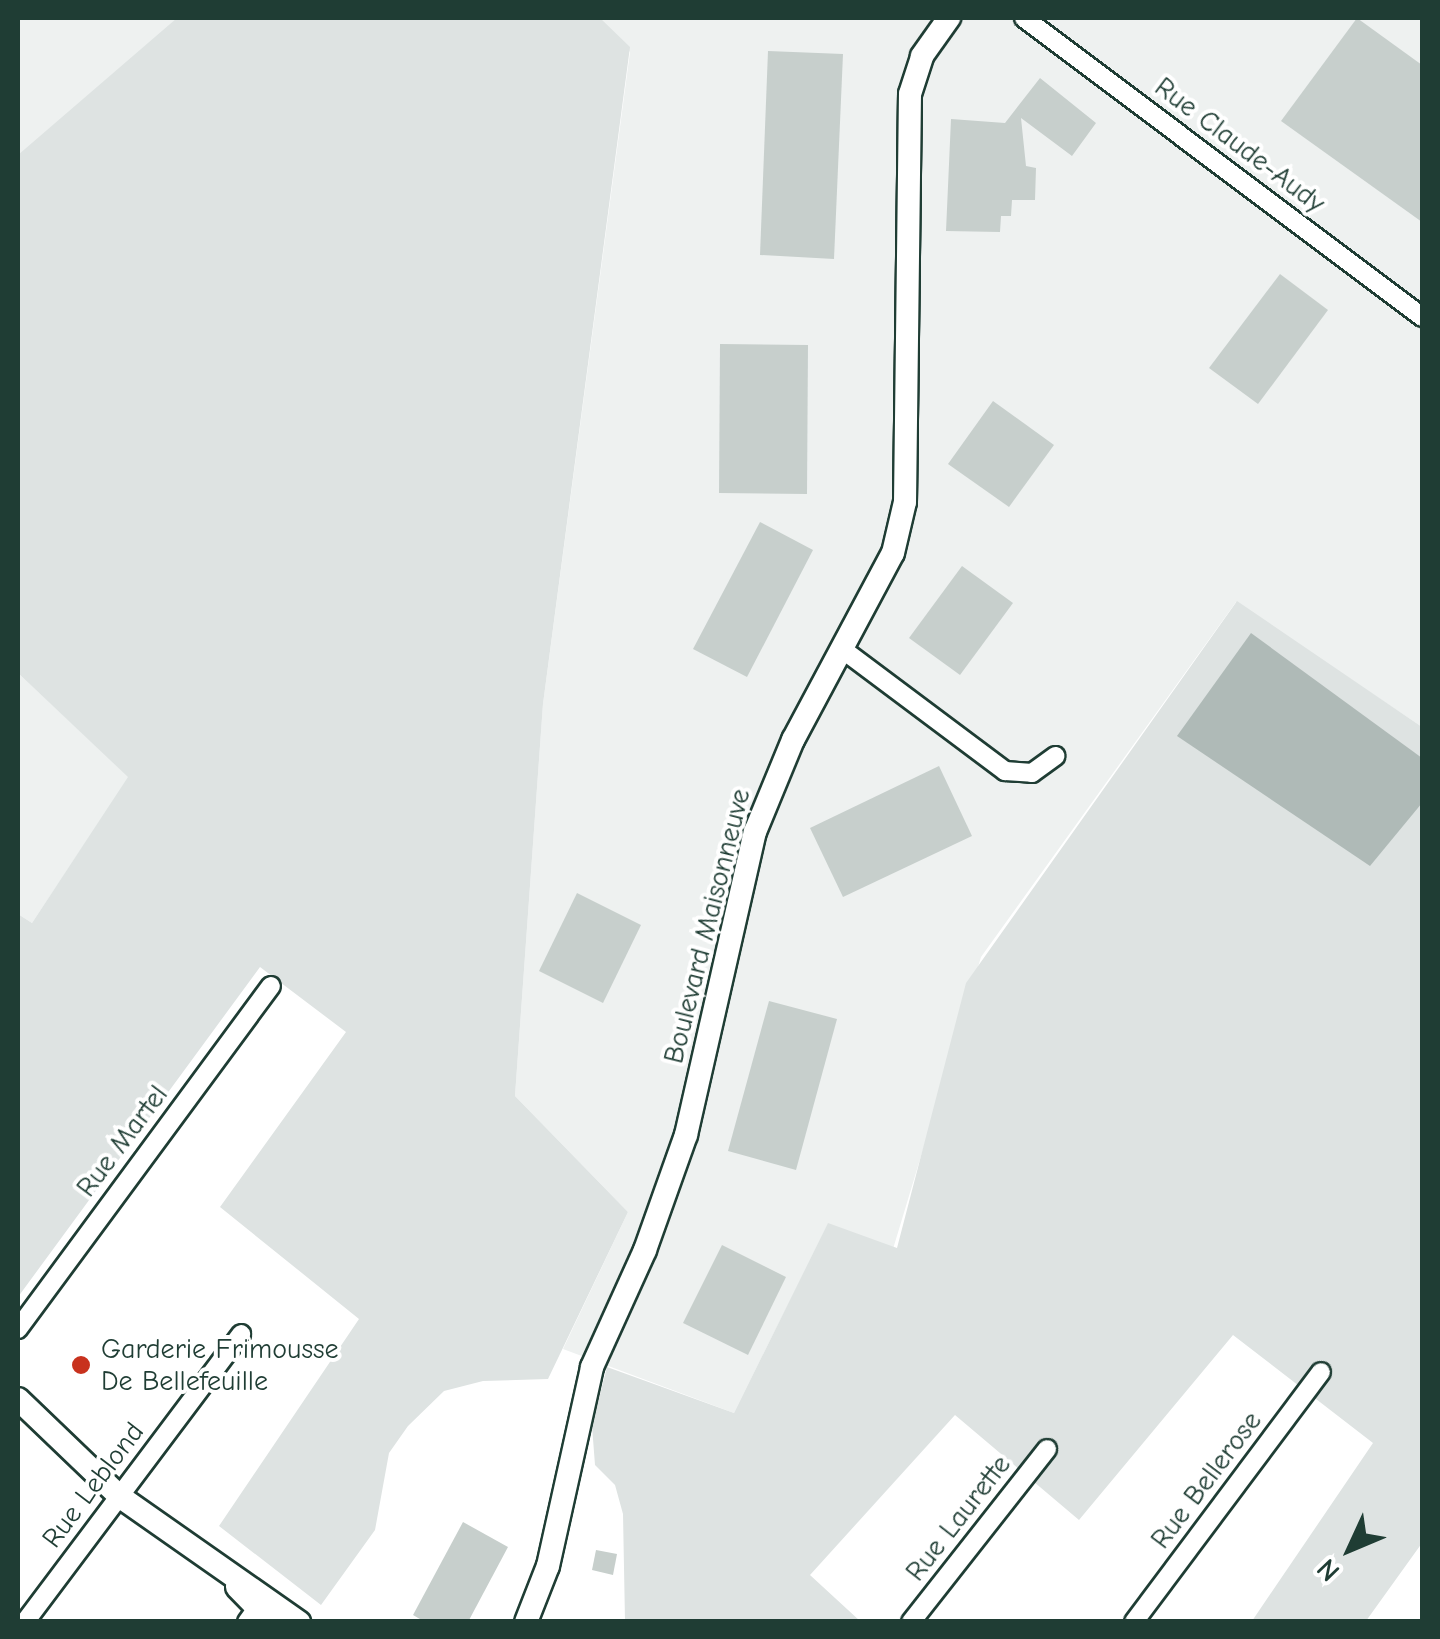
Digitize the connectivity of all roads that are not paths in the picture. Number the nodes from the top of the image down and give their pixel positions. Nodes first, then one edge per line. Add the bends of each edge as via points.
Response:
1 (949, 18) edge
2 (1024, 18) edge
3 (1422, 317) edge
4 (842, 649) junction
5 (1055, 756) dead end
6 (272, 986) dead end
7 (18, 1329) edge
8 (241, 1334) dead end
9 (1322, 1372) dead end
10 (18, 1399) edge
11 (1047, 1449) dead end
12 (119, 1496) junction
13 (260, 1612) edge
14 (25, 1622) edge
15 (298, 1622) edge
16 (526, 1622) edge
17 (911, 1622) edge
18 (1134, 1622) edge

1 - 4 street, Boulevard Maisonneuve via 922,56 910,94 904,502 892,553
2 - 3 street, Rue Claude-Audy
4 - 5 street via 1005,771 1032,774
4 - 16 street, Boulevard Maisonneuve via 775,778 756,832 686,1135 592,1368 548,1566
6 - 7 street, Rue Martel
8 - 12 street, Rue Leblond
9 - 18 street, Rue Bellerose
10 - 12 street
11 - 17 street, Rue Laurette
12 - 13 street via 225,1573
12 - 14 street, Rue Leblond
13 - 15 street

